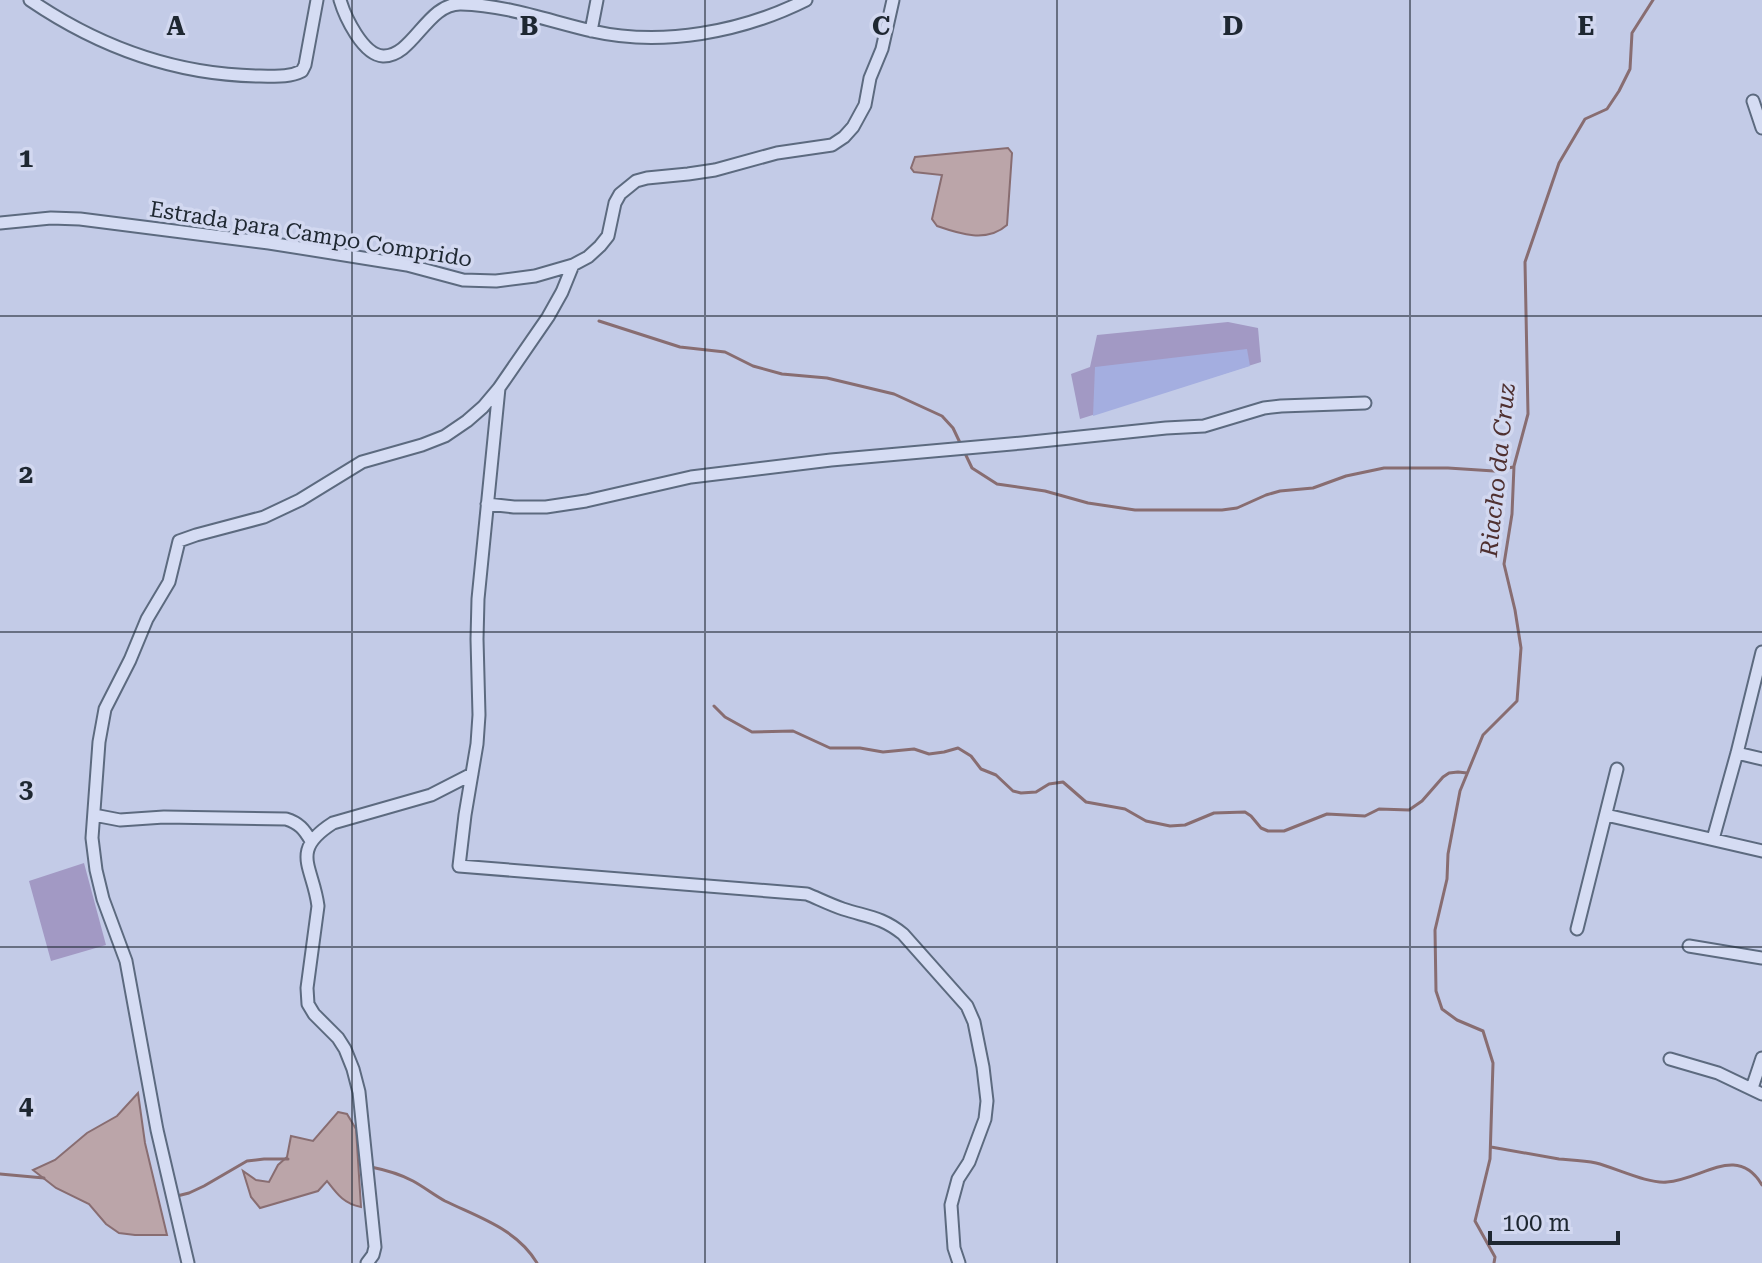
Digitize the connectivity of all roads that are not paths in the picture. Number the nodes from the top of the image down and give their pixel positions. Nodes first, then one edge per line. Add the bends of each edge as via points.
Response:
1 (30, 0) edge
2 (317, 0) edge
3 (340, 0) edge
4 (597, 0) edge
5 (806, 0) edge
6 (893, 0) edge
7 (517, 5) edge
8 (591, 31) junction
9 (1753, 101) dead end
10 (1762, 128) edge
11 (0, 223) edge
12 (573, 265) junction
13 (499, 388) junction
14 (1365, 403) dead end
15 (487, 504) junction
16 (1762, 652) edge
17 (1760, 666) edge
18 (1737, 753) junction
19 (1762, 759) edge
20 (1617, 769) dead end
21 (472, 774) junction
22 (94, 815) junction
23 (1606, 815) junction
24 (1713, 839) junction
25 (311, 841) junction
26 (1762, 851) edge
27 (1577, 929) dead end
28 (1689, 946) dead end
29 (1762, 958) edge
30 (1762, 1058) edge
31 (1670, 1059) dead end
32 (1757, 1091) edge
33 (188, 1263) edge
34 (367, 1263) edge
35 (959, 1263) edge

1 - 2 street via 129,53 246,76 302,71
3 - 7 street via 356,34 383,56 399,51 436,13 452,5
4 - 8 street
5 - 8 street via 738,26 684,35 632,37
6 - 12 street, Estrada para Campo Comprido via 865,105 844,137 832,145 715,170 636,181 615,203 608,236
7 - 8 street
9 - 10 street
11 - 12 street, Estrada para Campo Comprido via 80,219 310,249 463,280 535,276
12 - 13 street via 548,317
13 - 15 street
13 - 22 street via 445,436 362,462 264,517 179,541 169,582 105,709
14 - 15 street via 1281,406 1204,426 691,477 546,507
15 - 21 street
16 - 17 street
17 - 18 street
18 - 19 street
18 - 24 street
20 - 23 street
21 - 25 street via 431,795 333,823
21 - 35 street via 459,866 807,894 876,917 903,934 967,1006 983,1067 985,1119 951,1205
22 - 25 street via 120,820 286,819 298,823
22 - 33 street via 96,870 126,961
23 - 24 street
23 - 27 street
24 - 26 street
25 - 34 street via 308,863 318,906 308,1004 345,1049 359,1092 375,1235
28 - 29 street
30 - 32 street
31 - 32 street

